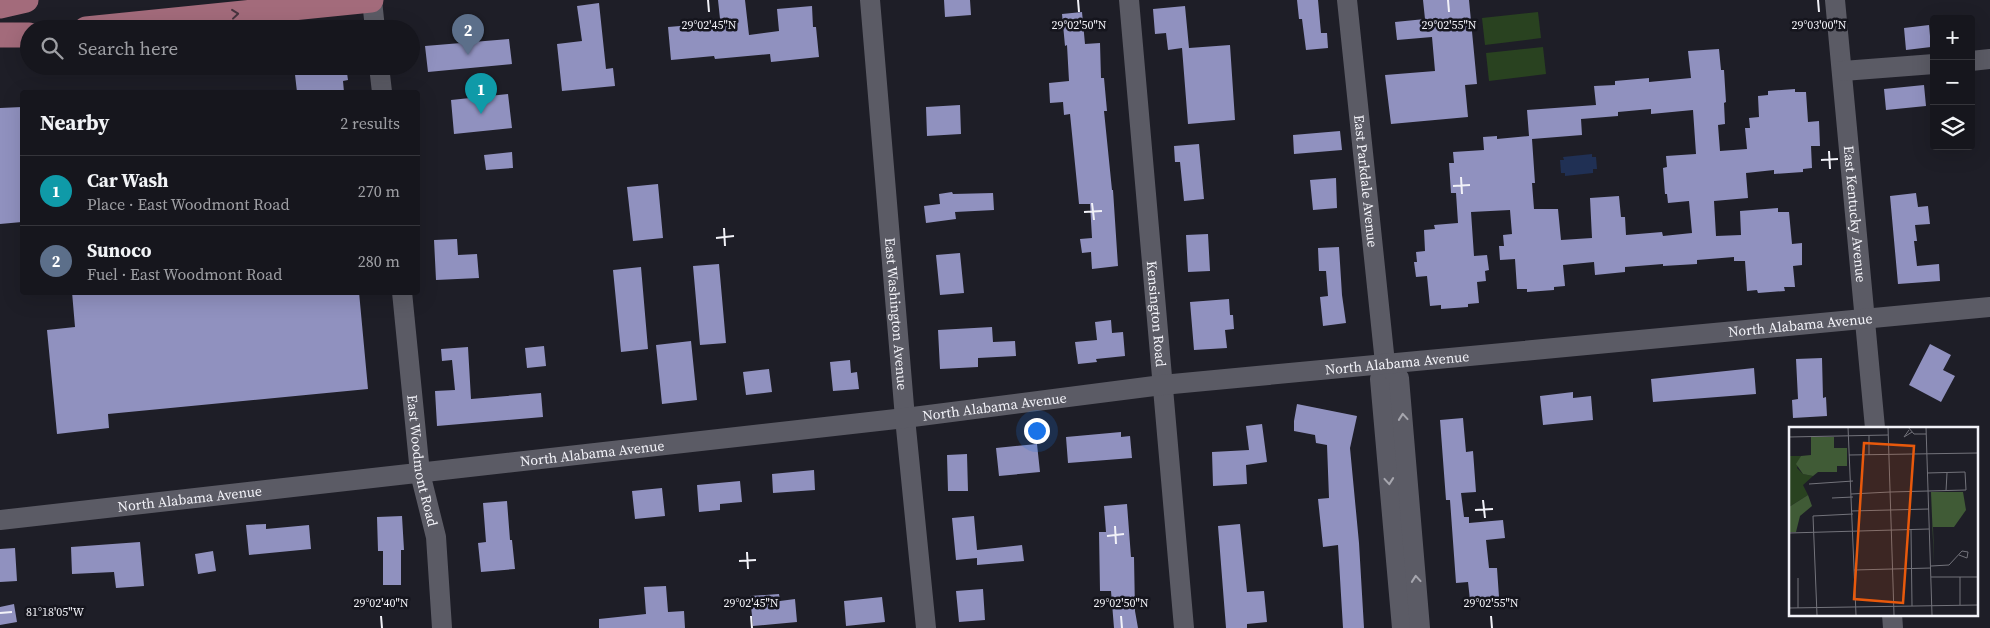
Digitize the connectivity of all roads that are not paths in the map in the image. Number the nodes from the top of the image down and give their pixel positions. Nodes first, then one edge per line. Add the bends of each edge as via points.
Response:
1 (26, 0) edge
2 (371, 0) edge
3 (870, 0) edge
4 (1129, 0) edge
5 (1347, 0) edge
6 (1835, 0) edge
7 (0, 6) edge
8 (174, 20) edge
9 (374, 20) edge
10 (0, 34) edge
11 (20, 35) edge
12 (1990, 59) edge
13 (1975, 61) edge
14 (1930, 64) edge
15 (1843, 71) junction
16 (380, 75) edge
17 (382, 90) edge
18 (402, 295) edge
19 (1990, 308) edge
20 (1866, 319) junction
21 (1385, 363) junction
22 (1162, 385) junction
23 (905, 418) junction
24 (1876, 427) edge
25 (420, 473) junction
26 (0, 520) edge
27 (442, 628) edge
28 (926, 628) edge
29 (1184, 628) edge
30 (1402, 628) edge
31 (1420, 628) edge

1 - 7 main road
8 -> 2 main road
2 - 9 street
3 - 23 street, East Washington Avenue
4 - 22 street, Kensington Road
5 - 21 street, East Parkdale Avenue
6 - 15 street, East Kentucky Avenue
10 - 11 main road
12 - 13 street
14 - 15 street
15 - 20 street, East Kentucky Avenue
16 - 17 street
18 - 25 street, East Woodmont Road
19 - 20 street, North Alabama Avenue
20 - 21 street, North Alabama Avenue
20 - 24 street, East Kentucky Avenue
21 - 22 street, North Alabama Avenue
21 -> 30 street, East Parkdale Avenue via 1380,379
31 -> 21 street via 1399,378
22 - 23 street, North Alabama Avenue
22 - 29 street, Kensington Road
23 - 25 street, North Alabama Avenue
23 - 28 street, East Washington Avenue
25 - 26 street, North Alabama Avenue
25 - 27 street, East Woodmont Road via 436,538

